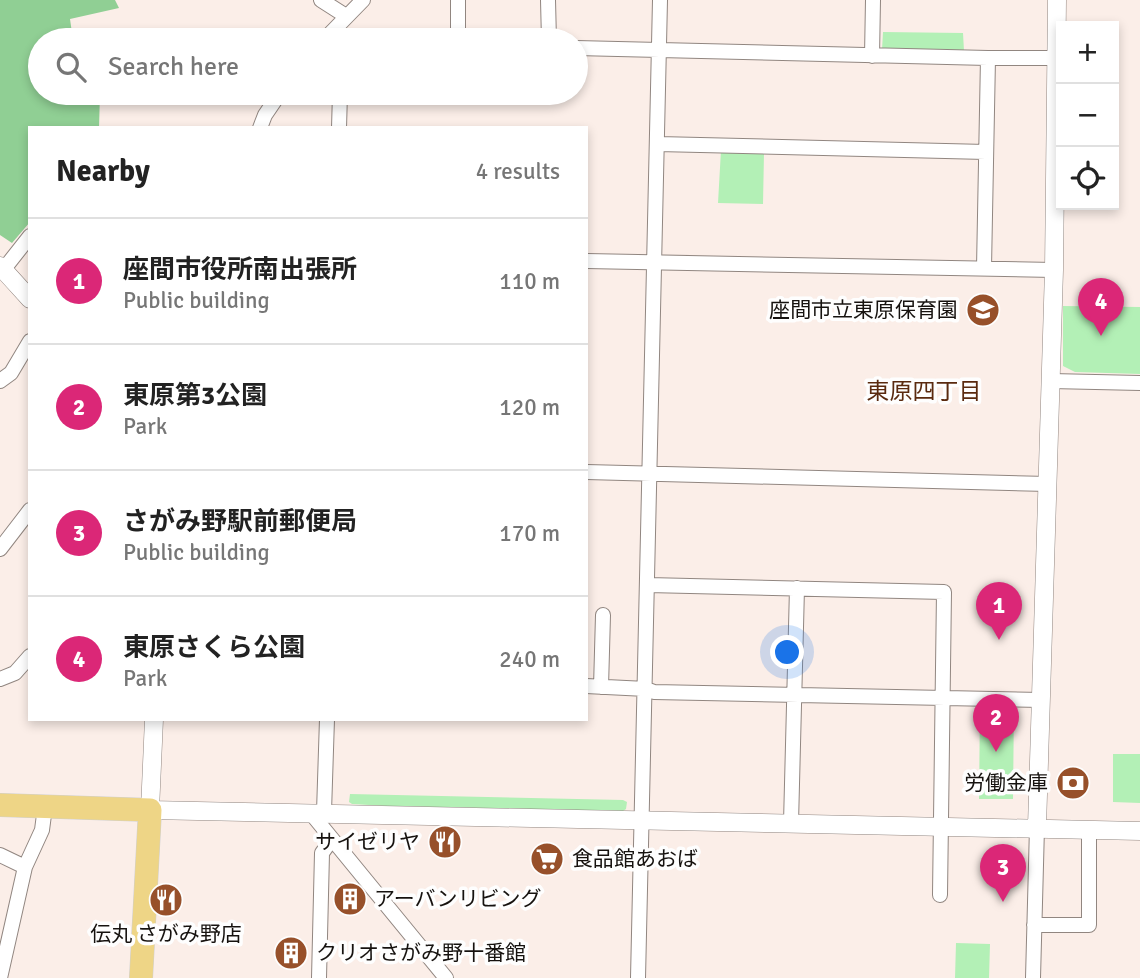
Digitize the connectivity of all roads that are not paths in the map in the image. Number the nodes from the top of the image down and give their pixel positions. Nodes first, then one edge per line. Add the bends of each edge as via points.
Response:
1 (321, 0) edge
2 (363, 0) edge
3 (458, 0) edge
4 (548, 0) edge
5 (660, 0) edge
6 (873, 0) edge
7 (1057, 0) edge
8 (346, 16) junction
9 (1057, 21) edge
10 (338, 28) edge
11 (458, 28) edge
12 (549, 28) edge
13 (588, 48) edge
14 (660, 49) junction
15 (872, 56) junction
16 (988, 58) junction
17 (1056, 58) joint
18 (273, 105) edge
19 (340, 105) edge
20 (261, 126) edge
21 (339, 126) edge
22 (658, 144) junction
23 (986, 152) junction
24 (28, 238) edge
25 (588, 261) edge
26 (655, 262) junction
27 (2, 267) edge
28 (984, 268) junction
29 (1054, 270) junction
30 (28, 297) edge
31 (28, 344) edge
32 (0, 381) edge
33 (1051, 381) junction
34 (1140, 383) edge
35 (588, 472) edge
36 (650, 474) junction
37 (1048, 484) junction
38 (28, 513) edge
39 (0, 549) edge
40 (649, 584) junction
41 (797, 588) junction
42 (603, 615) dead end
43 (28, 658) edge
44 (0, 680) edge
45 (594, 687) edge
46 (646, 689) junction
47 (794, 696) junction
48 (942, 700) junction
49 (1041, 700) junction
50 (155, 721) edge
51 (327, 721) edge
52 (0, 805) edge
53 (46, 807) junction
54 (150, 810) junction
55 (317, 812) junction
56 (641, 821) junction
57 (791, 823) junction
58 (939, 825) junction
59 (1037, 827) junction
60 (1089, 829) junction
61 (1140, 831) edge
62 (332, 839) junction
63 (0, 855) edge
64 (25, 867) junction
65 (940, 895) dead end
66 (1034, 925) junction
67 (0, 978) edge
68 (141, 978) edge
69 (319, 978) edge
70 (446, 978) edge
71 (638, 978) edge
72 (1033, 978) edge

1 - 8 street
2 - 8 street
3 - 11 street
4 - 12 street
5 - 14 street
6 - 15 street
7 - 9 street
8 - 10 street
13 - 14 street
14 - 15 street
14 - 22 street
15 - 16 street
16 - 17 street
16 - 23 street
17 - 29 street
18 - 20 street
19 - 21 street
22 - 23 street
22 - 26 street
23 - 28 street
24 - 27 street
25 - 26 street
26 - 28 street
26 - 36 street
27 - 30 street
28 - 29 street
29 - 33 street
31 - 32 street via 11,373
33 - 34 street
33 - 37 street
35 - 36 street
36 - 37 street
36 - 40 street
37 - 49 street
38 - 39 street
40 - 41 street
40 - 46 street
41 - 47 street
41 - 48 street via 944,592
42 - 45 street
43 - 44 street via 15,673
45 - 46 street
46 - 47 street
46 - 56 street
47 - 48 street
47 - 57 street
48 - 49 street
48 - 58 street
49 - 59 street
50 - 54 street
51 - 55 street
52 - 53 main road
53 - 54 main road
53 - 64 street via 42,830
54 - 55 street
54 - 68 main road
55 - 56 street
55 - 62 street
56 - 57 street
56 - 71 street
57 - 58 street
58 - 59 street
58 - 65 street
59 - 60 street
59 - 66 street
60 - 61 street
60 - 66 street via 1089,925
62 - 69 street via 323,853
62 - 70 street
63 - 64 street
64 - 67 street
66 - 72 street

